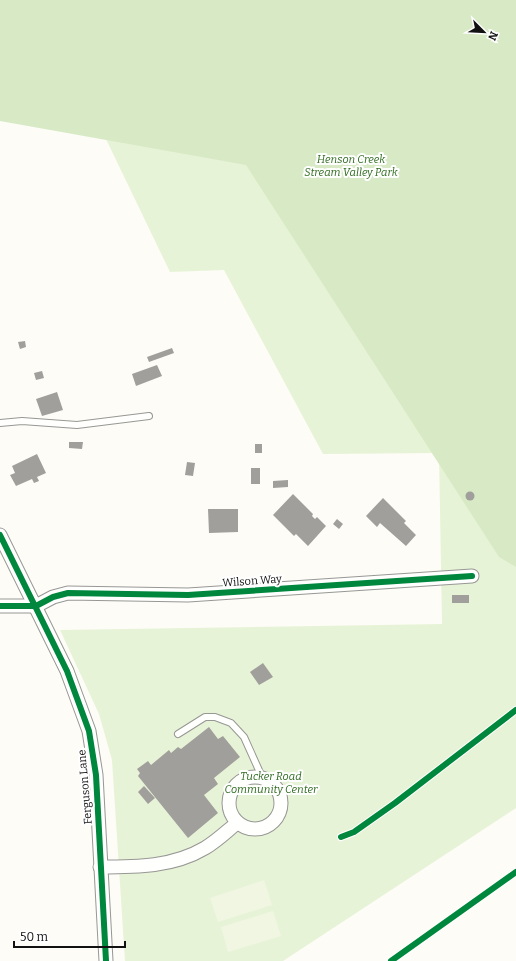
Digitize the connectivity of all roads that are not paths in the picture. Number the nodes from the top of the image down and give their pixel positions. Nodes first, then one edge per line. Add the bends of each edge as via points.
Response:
1 (149, 416) dead end
2 (0, 423) edge
3 (0, 535) edge
4 (472, 576) dead end
5 (0, 606) edge
6 (36, 606) junction
7 (178, 734) dead end
8 (262, 777) junction
9 (237, 823) junction
10 (100, 867) junction
11 (106, 961) edge

1 - 2 lane via 77,424 22,421
3 - 6 street, Ferguson Lane
4 - 6 street, Wilson Way via 188,595 68,593 53,596
5 - 6 street
6 - 10 street, Ferguson Lane via 67,671 89,731 96,775
7 - 8 lane via 205,717 215,717 231,723 244,737
8 - 9 street via 244,778 232,790 228,807
8 - 9 street via 276,787 281,802 279,814 270,825 253,830
9 - 10 street via 205,848 172,862 147,866
10 - 11 street, Ferguson Lane

